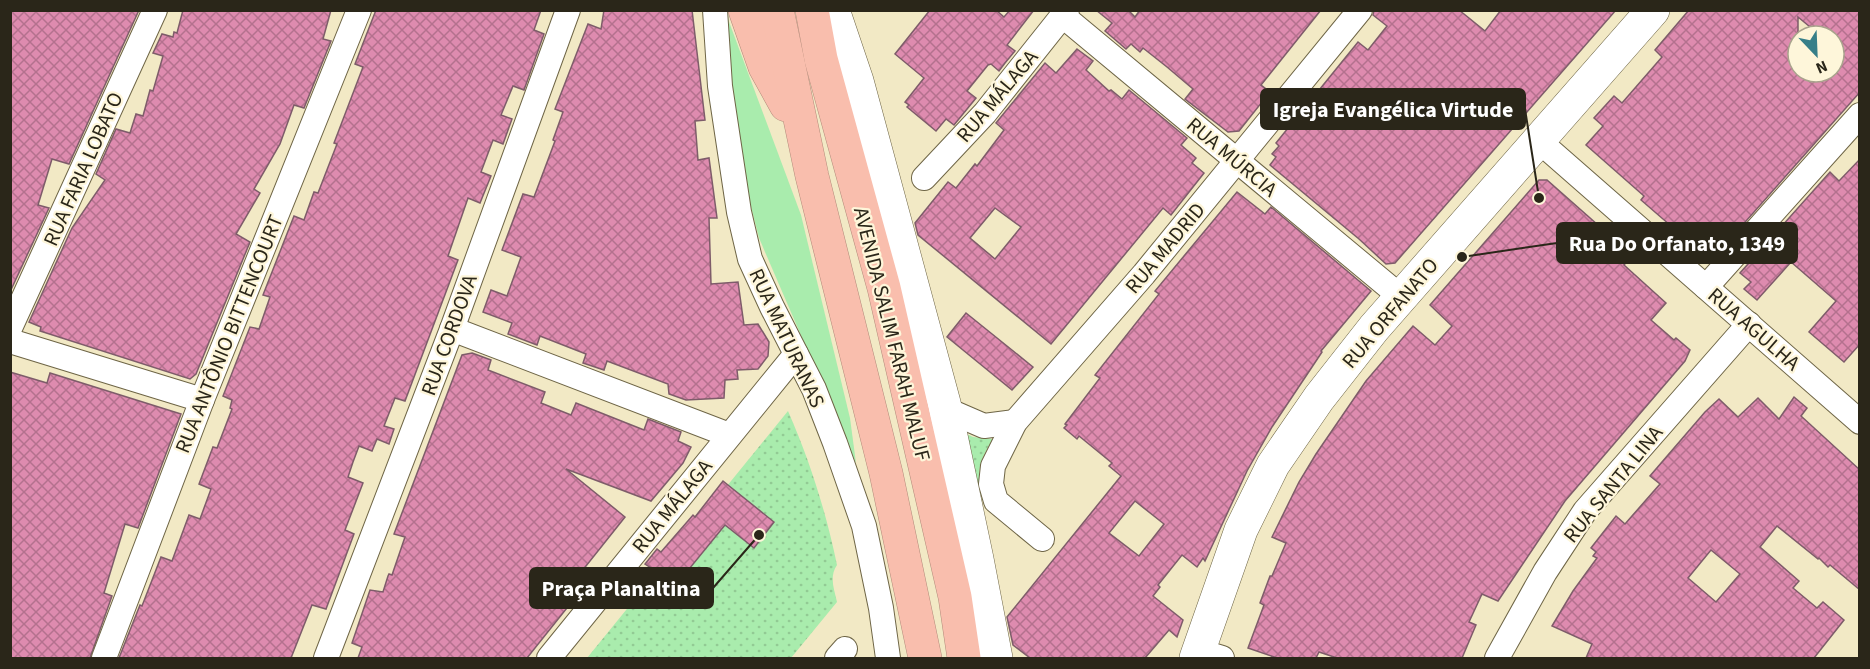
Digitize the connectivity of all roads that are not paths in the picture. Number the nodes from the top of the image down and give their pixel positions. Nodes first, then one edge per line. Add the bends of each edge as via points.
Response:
1 (155, 10) edge
2 (359, 10) edge
3 (568, 10) edge
4 (714, 10) edge
5 (745, 10) edge
6 (777, 10) edge
7 (812, 10) edge
8 (833, 10) edge
9 (1360, 10) edge
10 (1653, 10) edge
11 (1065, 13) edge
12 (1860, 115) edge
13 (802, 130) junction
14 (1539, 141) junction
15 (1237, 161) junction
16 (924, 178) dead end
17 (1706, 287) junction
18 (1401, 297) junction
19 (1749, 324) junction
20 (10, 328) edge
21 (452, 329) junction
22 (10, 341) edge
23 (796, 354) junction
24 (202, 400) junction
25 (944, 403) junction
26 (1015, 422) junction
27 (1860, 422) edge
28 (729, 435) junction
29 (1042, 539) dead end
30 (1206, 656) edge
31 (104, 658) edge
32 (326, 658) edge
33 (549, 658) edge
34 (888, 658) edge
35 (925, 658) edge
36 (964, 658) edge
37 (996, 658) edge
38 (1497, 658) edge

1 - 20 street, RUA FARIA LOBATO
2 - 24 street, RUA ANTÔNIO BITTENCOURT
3 - 21 street, RUA CORDOVA
4 - 23 street, RUA MATURANAS via 720,86 750,259
5 - 13 highway via 765,67
6 - 13 highway, AVENIDA SALIM FARAH MALUF
7 - 36 highway, AVENIDA SALIM FARAH MALUF via 821,59 884,288 955,597
8 - 25 main road, AVENIDA SALIM FARAH MALUF via 857,81
9 - 15 street, RUA MADRID
10 - 14 main road, RUA ORFANATO
11 - 15 street, RUA MÚRCIA
11 - 16 street, RUA MÁLAGA via 985,113
12 - 17 street
13 - 35 highway, AVENIDA SALIM FARAH MALUF via 886,473
14 - 17 street, RUA AGULHA
14 - 18 main road, RUA ORFANATO
15 - 18 street, RUA MÚRCIA
15 - 26 street, RUA MADRID
17 - 19 street, RUA AGULHA
18 - 30 main road, RUA ORFANATO via 1319,399 1273,465 1241,530
19 - 27 street, RUA AGULHA
19 - 38 street, RUA SANTA LINA via 1585,511
21 - 28 street
21 - 32 street, RUA CORDOVA
22 - 24 street
23 - 28 street, RUA MÁLAGA
23 - 34 street, RUA MATURANAS via 814,389 864,525
24 - 31 street, RUA ANTÔNIO BITTENCOURT
25 - 26 street via 954,413 984,426
25 - 37 main road
26 - 29 street via 993,466 991,484 996,501
28 - 33 street, RUA MÁLAGA

